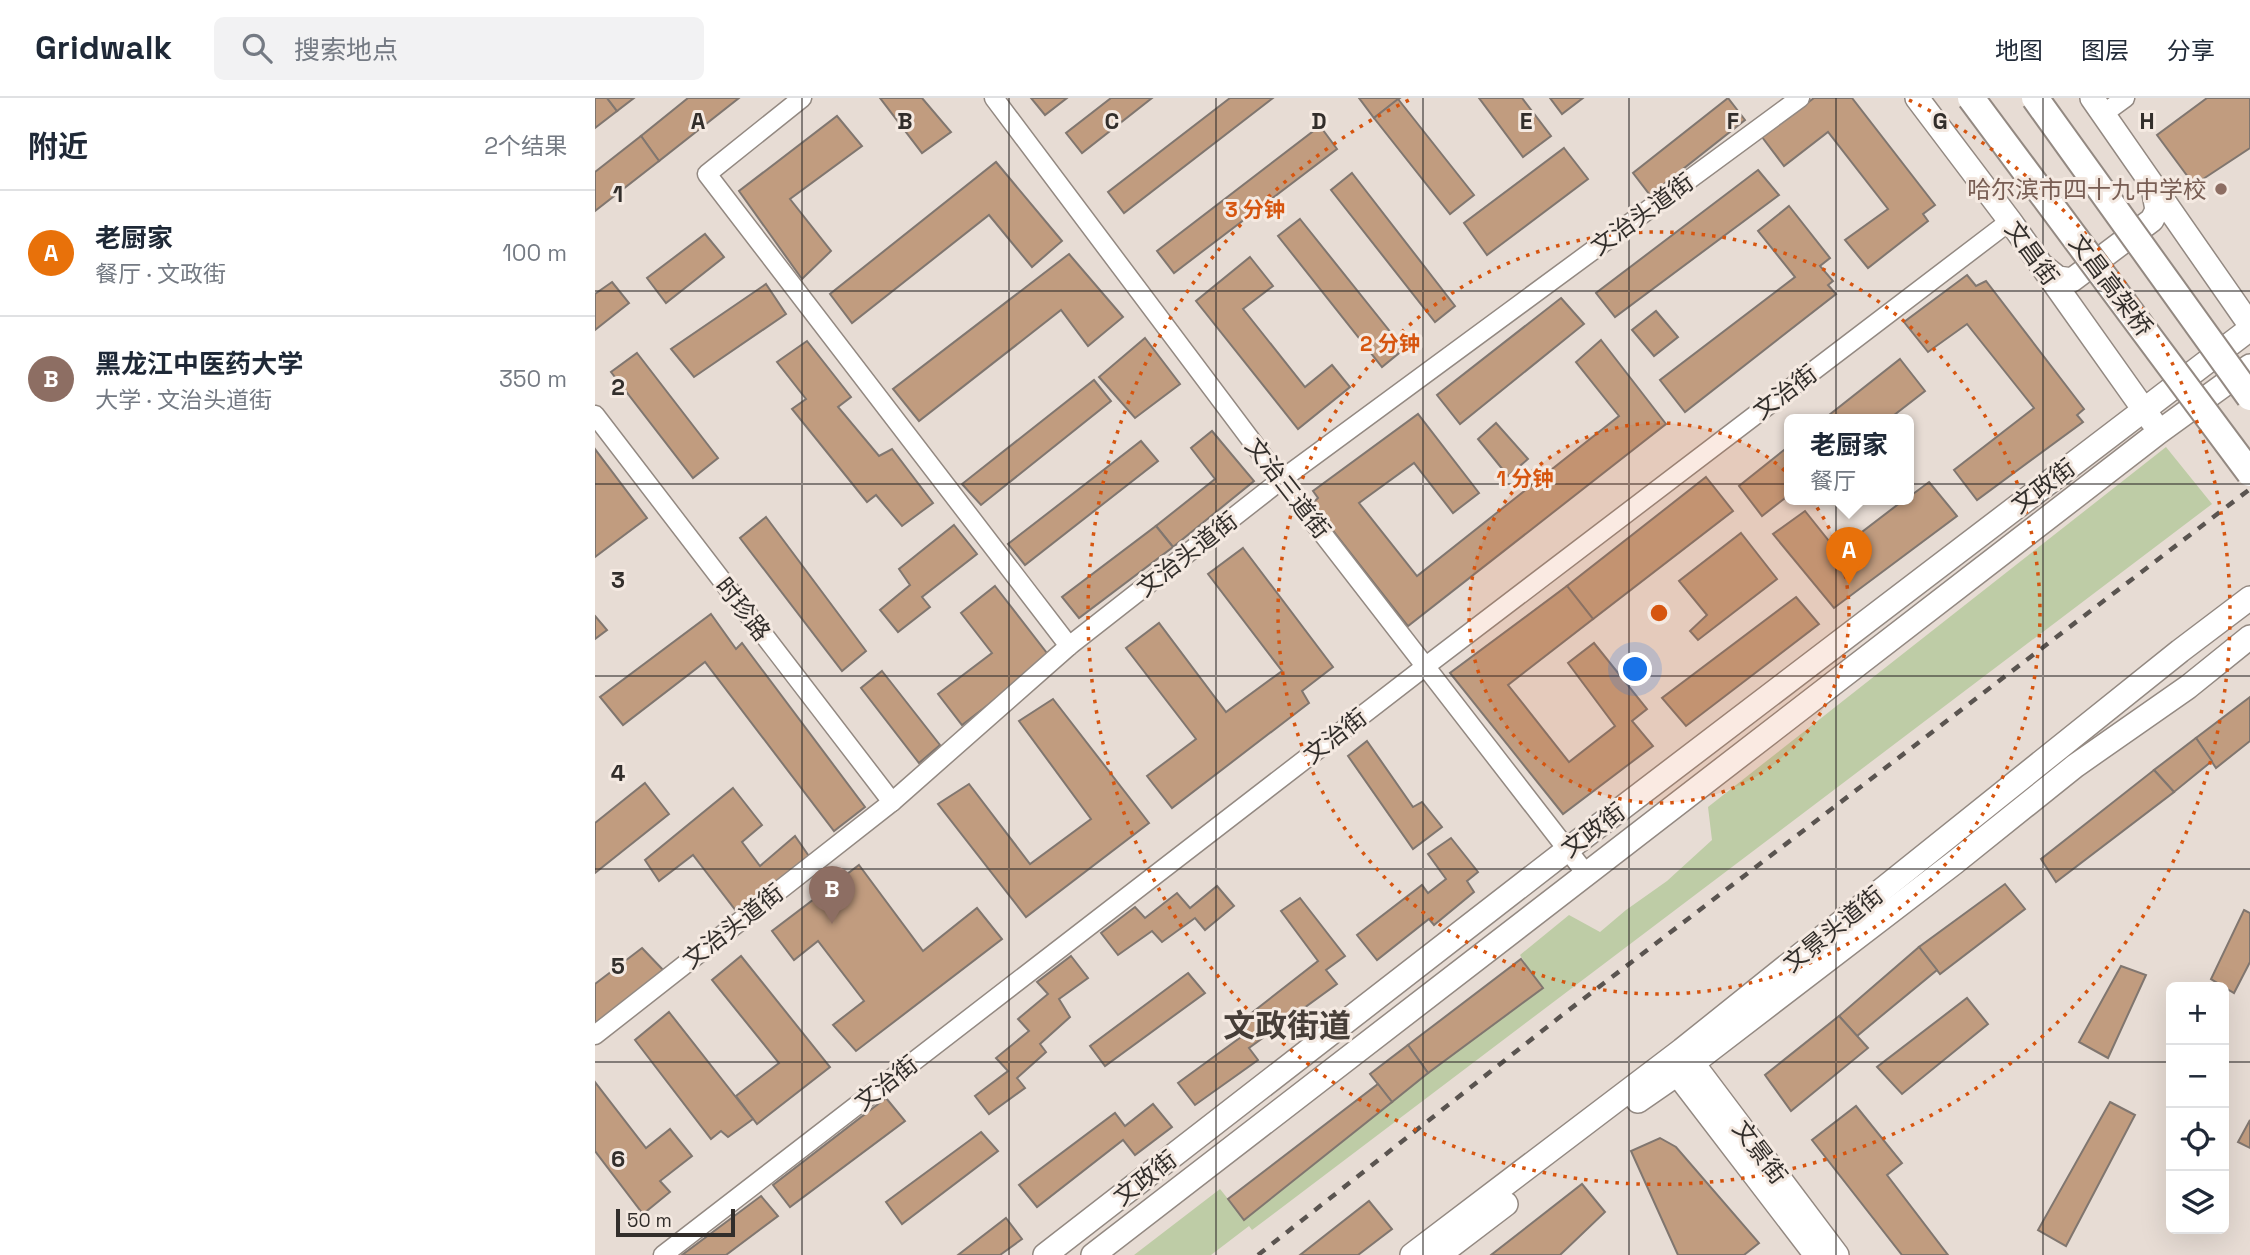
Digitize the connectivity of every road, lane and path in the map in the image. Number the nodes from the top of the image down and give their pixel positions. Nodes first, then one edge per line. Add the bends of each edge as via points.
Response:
1 (802, 98) edge
2 (994, 98) edge
3 (1800, 98) edge
4 (1917, 98) edge
5 (1971, 98) edge
6 (2035, 98) edge
7 (2125, 98) edge
8 (2098, 106) edge
9 (2153, 185) junction
10 (2010, 220) junction
11 (2042, 266) junction
12 (2250, 327) edge
13 (2250, 366) edge
14 (2250, 397) edge
15 (2144, 410) junction
16 (595, 415) edge
17 (2159, 432) junction
18 (2250, 473) edge
19 (1281, 480) junction
20 (2250, 598) edge
21 (2250, 637) edge
22 (1069, 646) junction
23 (2250, 651) edge
24 (2218, 663) junction
25 (1426, 666) junction
26 (892, 802) junction
27 (1567, 850) junction
28 (1587, 875) junction
29 (595, 1035) edge
30 (1680, 1062) junction
31 (663, 1255) edge
32 (1045, 1255) edge
33 (1093, 1255) edge
34 (1412, 1255) edge
35 (1439, 1255) edge
36 (1816, 1255) edge
37 (1837, 1255) edge

1 - 22 street via 706,174
2 - 19 street, 文治三道街
3 - 19 street, 文治头道街
4 - 10 main road, 文昌街
5 - 18 highway, 文昌高架桥, bridge
6 - 14 highway, 文昌高架桥, bridge
7 - 8 street
8 - 9 main road
9 - 11 main road via 2157,210 2152,220 2072,280 2058,278
9 - 12 main road
10 - 11 main road, 文昌街
10 - 25 street, 文治街
11 - 15 main road, 文昌街
12 - 15 main road, 文政街
13 - 17 main road, 文政街
15 - 17 main road, 文昌街
15 - 27 main road, 文政街
16 - 26 street, 时珍路
17 - 28 main road, 文政街
19 - 22 street, 文治头道街
19 - 25 street, 文治三道街
20 - 30 main road, 文景头道街
21 - 24 main road, 文景头道街
22 - 26 street, 文治头道街
23 - 24 main road
24 - 30 main road, 文景头道街
25 - 27 street, 文治三道街
25 - 31 street, 文治街
26 - 29 street, 文治头道街
27 - 28 street, 文治三道街
27 - 32 main road, 文政街
28 - 33 main road, 文政街
30 - 34 main road, 文景头道街
30 - 35 main road, 文景头道街 via 1650,1093
30 - 36 main road, 文景街
30 - 37 main road, 文景街

